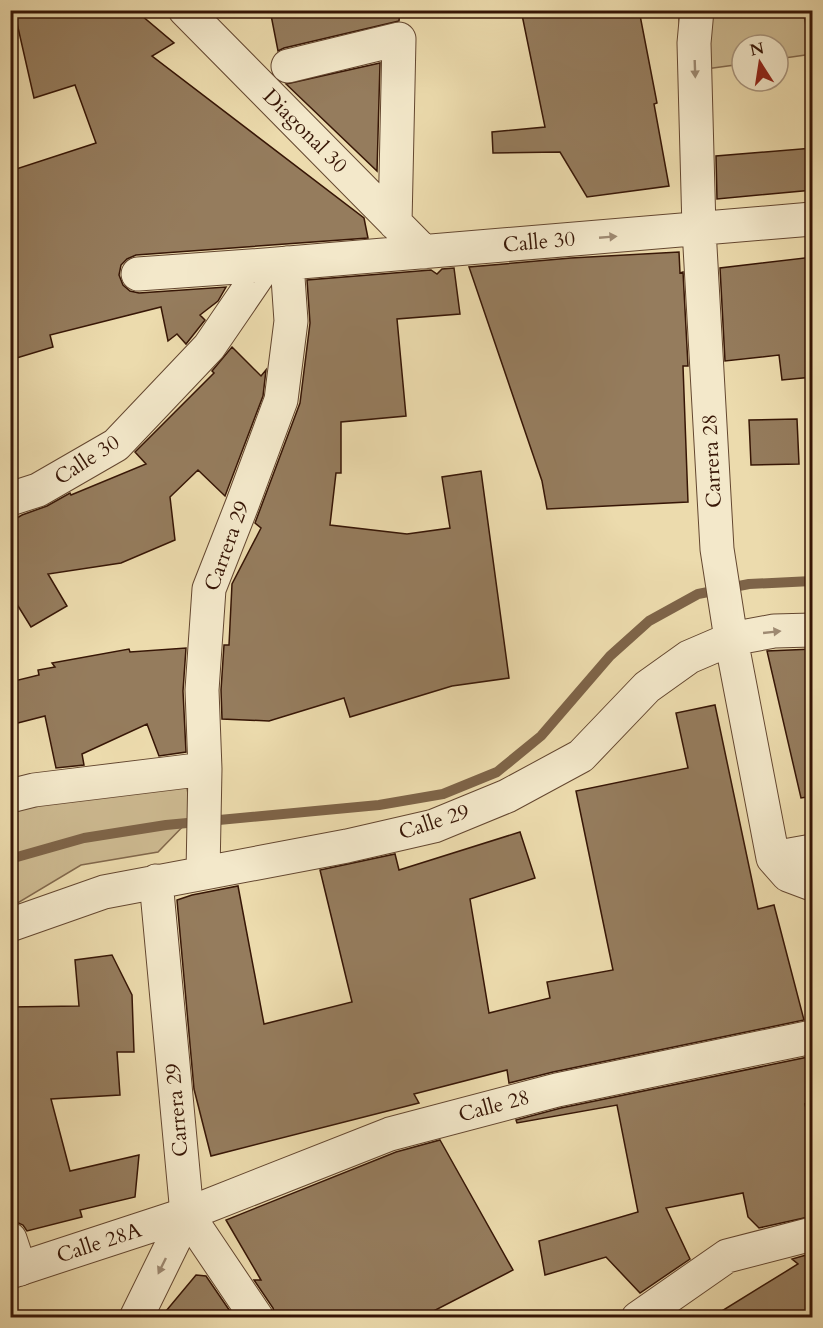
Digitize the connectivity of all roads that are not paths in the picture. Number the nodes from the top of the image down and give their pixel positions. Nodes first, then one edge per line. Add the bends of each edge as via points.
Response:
1 (185, 10) edge
2 (697, 10) edge
3 (288, 66) dead end
4 (813, 219) edge
5 (395, 223) junction
6 (699, 229) junction
7 (424, 252) junction
8 (276, 264) junction
9 (138, 274) dead end
10 (10, 500) edge
11 (728, 624) junction
12 (813, 630) edge
13 (205, 775) junction
14 (10, 796) edge
15 (813, 851) edge
16 (203, 857) junction
17 (773, 858) junction
18 (156, 881) junction
19 (813, 884) edge
20 (10, 925) edge
21 (813, 1037) edge
22 (187, 1214) junction
23 (813, 1234) edge
24 (14, 1260) edge
25 (136, 1317) edge
26 (257, 1317) edge
27 (638, 1317) edge

1 - 5 street, Diagonal 30
2 -> 6 street, Carrera 28 via 694,43
3 - 5 street via 399,39
4 - 6 street, Calle 30
5 - 7 street, Diagonal 30
7 -> 6 street, Calle 30
6 - 11 street, Carrera 28 via 717,549
7 - 8 street, Calle 30
8 - 9 street, Calle 30
8 - 10 street, Calle 30 via 209,347 116,445 38,490
8 - 13 street, Carrera 29 via 291,321 281,400 209,589 202,690
11 -> 12 street, Calle 29 via 774,631
11 - 16 street, Calle 29 via 647,687 581,756 507,796 434,826 347,846
11 - 17 street, Carrera 28
13 - 14 street via 34,790
13 - 16 street, Carrera 29
15 - 17 street
16 - 18 street, Calle 29
17 - 19 street via 788,875
18 - 20 street, Calle 29 via 104,892
18 - 22 street, Carrera 29
21 - 22 street, Calle 28 via 557,1090 390,1134
22 - 24 street, Calle 28A
22 -> 25 street
22 - 26 street, Carrera 29
23 - 27 street via 727,1256

